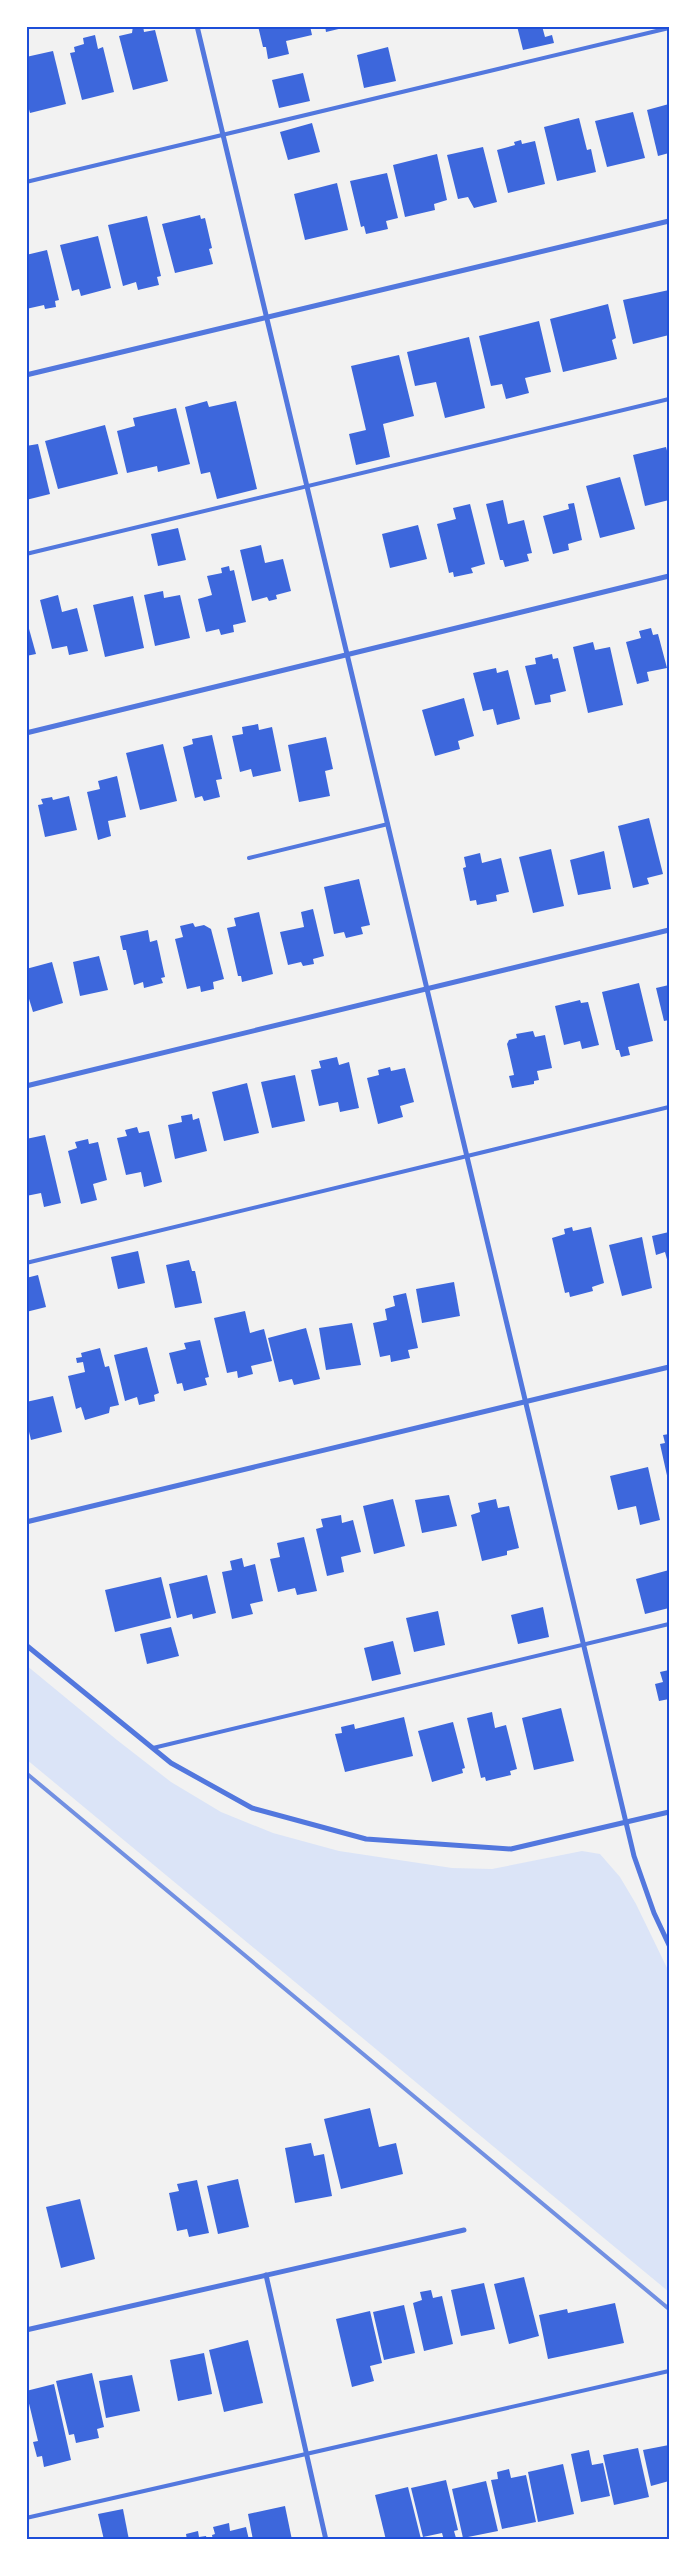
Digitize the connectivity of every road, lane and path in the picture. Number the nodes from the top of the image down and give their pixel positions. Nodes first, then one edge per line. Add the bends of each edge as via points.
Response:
1 (197, 26) edge
2 (669, 28) edge
3 (223, 135) junction
4 (26, 182) edge
5 (669, 221) edge
6 (267, 318) junction
7 (26, 375) edge
8 (669, 399) edge
9 (307, 486) junction
10 (26, 554) edge
11 (669, 576) edge
12 (347, 655) junction
13 (26, 733) edge
14 (388, 824) junction
15 (249, 858) dead end
16 (669, 930) edge
17 (427, 988) junction
18 (26, 1086) edge
19 (669, 1107) edge
20 (467, 1158) junction
21 (26, 1264) edge
22 (669, 1367) edge
23 (526, 1401) junction
24 (26, 1522) edge
25 (669, 1624) edge
26 (26, 1644) edge
27 (584, 1644) junction
28 (153, 1748) junction
29 (669, 1812) edge
30 (626, 1822) junction
31 (669, 1944) edge
32 (464, 2230) dead end
33 (266, 2275) junction
34 (26, 2330) edge
35 (669, 2371) edge
36 (306, 2454) junction
37 (26, 2518) edge
38 (326, 2540) edge

1 - 3 street
2 - 3 lane
3 - 4 lane
3 - 6 street
5 - 6 street
6 - 7 street
6 - 9 street
8 - 9 lane
9 - 10 lane
9 - 12 street
11 - 12 street
12 - 13 street
12 - 14 street
14 - 15 lane
14 - 17 street
16 - 17 street
17 - 18 street
17 - 20 street
19 - 20 lane
20 - 21 lane
20 - 23 street
22 - 23 street
23 - 24 street
23 - 27 street
25 - 27 lane
26 - 28 street
27 - 28 lane
27 - 30 street
28 - 30 street via 171,1763 252,1808 366,1839 511,1848
29 - 30 street
30 - 31 street via 654,1913
32 - 33 street
33 - 34 street
33 - 36 street
35 - 36 lane
36 - 37 lane
36 - 38 street

